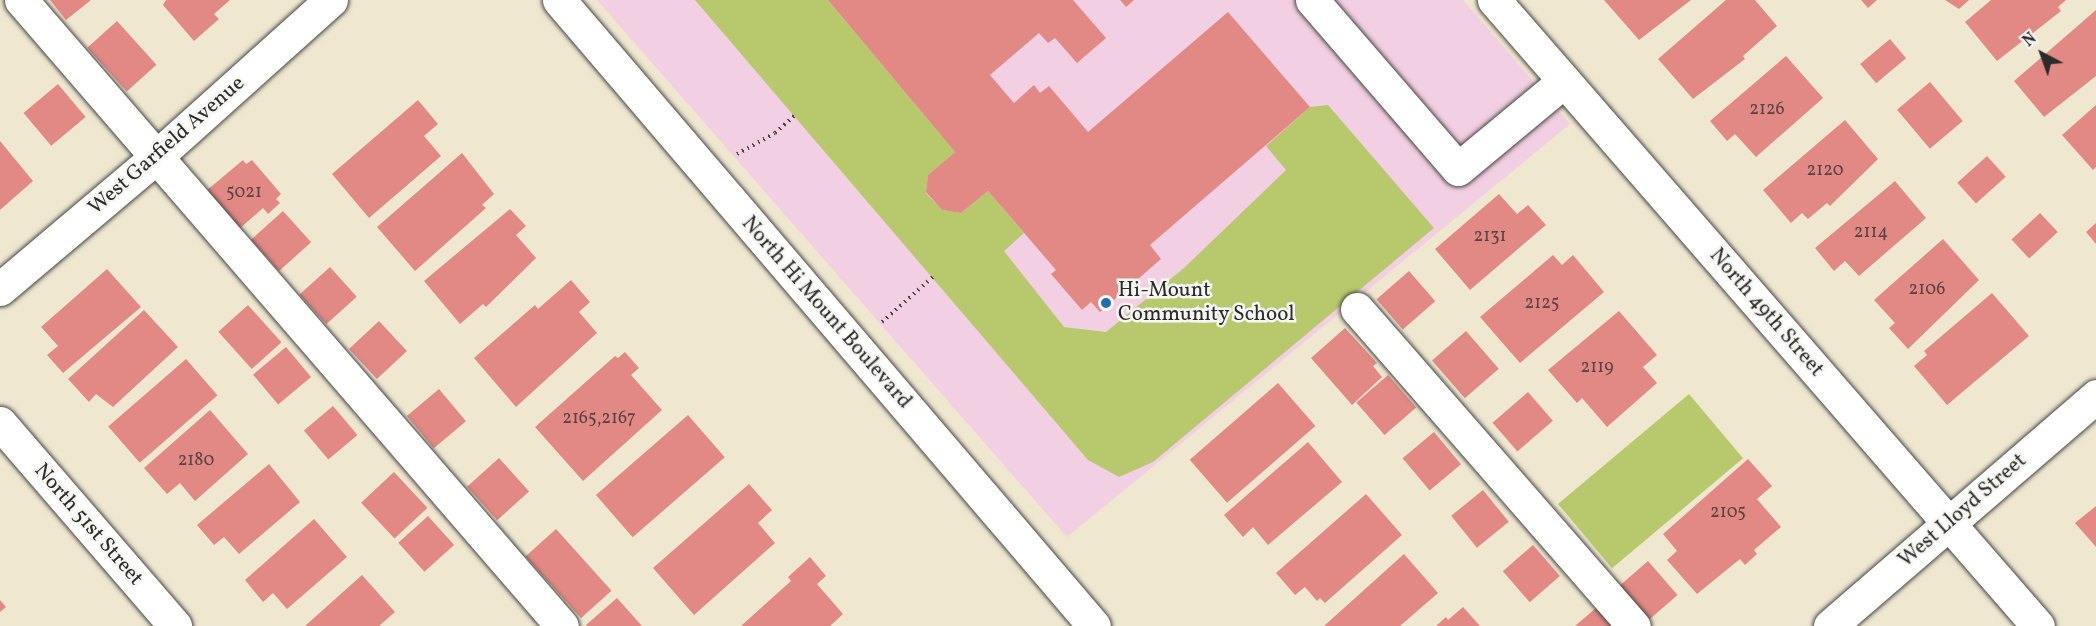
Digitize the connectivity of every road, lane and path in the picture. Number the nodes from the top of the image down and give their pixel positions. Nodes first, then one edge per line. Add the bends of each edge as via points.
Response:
1 (21, 0) edge
2 (331, 0) edge
3 (559, 0) edge
4 (1312, 0) edge
5 (1494, 0) edge
6 (1564, 81) junction
7 (795, 116) dead end
8 (156, 157) junction
9 (705, 171) junction
10 (934, 276) dead end
11 (0, 289) edge
12 (1357, 309) dead end
13 (855, 346) junction
14 (2096, 396) edge
15 (0, 423) edge
16 (1948, 523) junction
17 (175, 626) edge
18 (562, 626) edge
19 (1094, 626) edge
20 (1634, 626) edge
21 (1830, 626) edge
22 (2038, 626) edge

1 - 8 street
2 - 8 street, West Garfield Avenue
3 - 9 street, North Hi Mount Boulevard
4 - 6 street via 1458,169
5 - 6 street, North 49th Street
6 - 16 street, North 49th Street
7 - 9 path via 775,133
8 - 11 street, West Garfield Avenue
8 - 18 street
9 - 13 street, North Hi Mount Boulevard
10 - 13 path
12 - 20 street
13 - 19 street, North Hi Mount Boulevard
14 - 16 street, West Lloyd Street
15 - 17 street, North 51st Street
16 - 21 street, West Lloyd Street
16 - 22 street, North 49th Street

